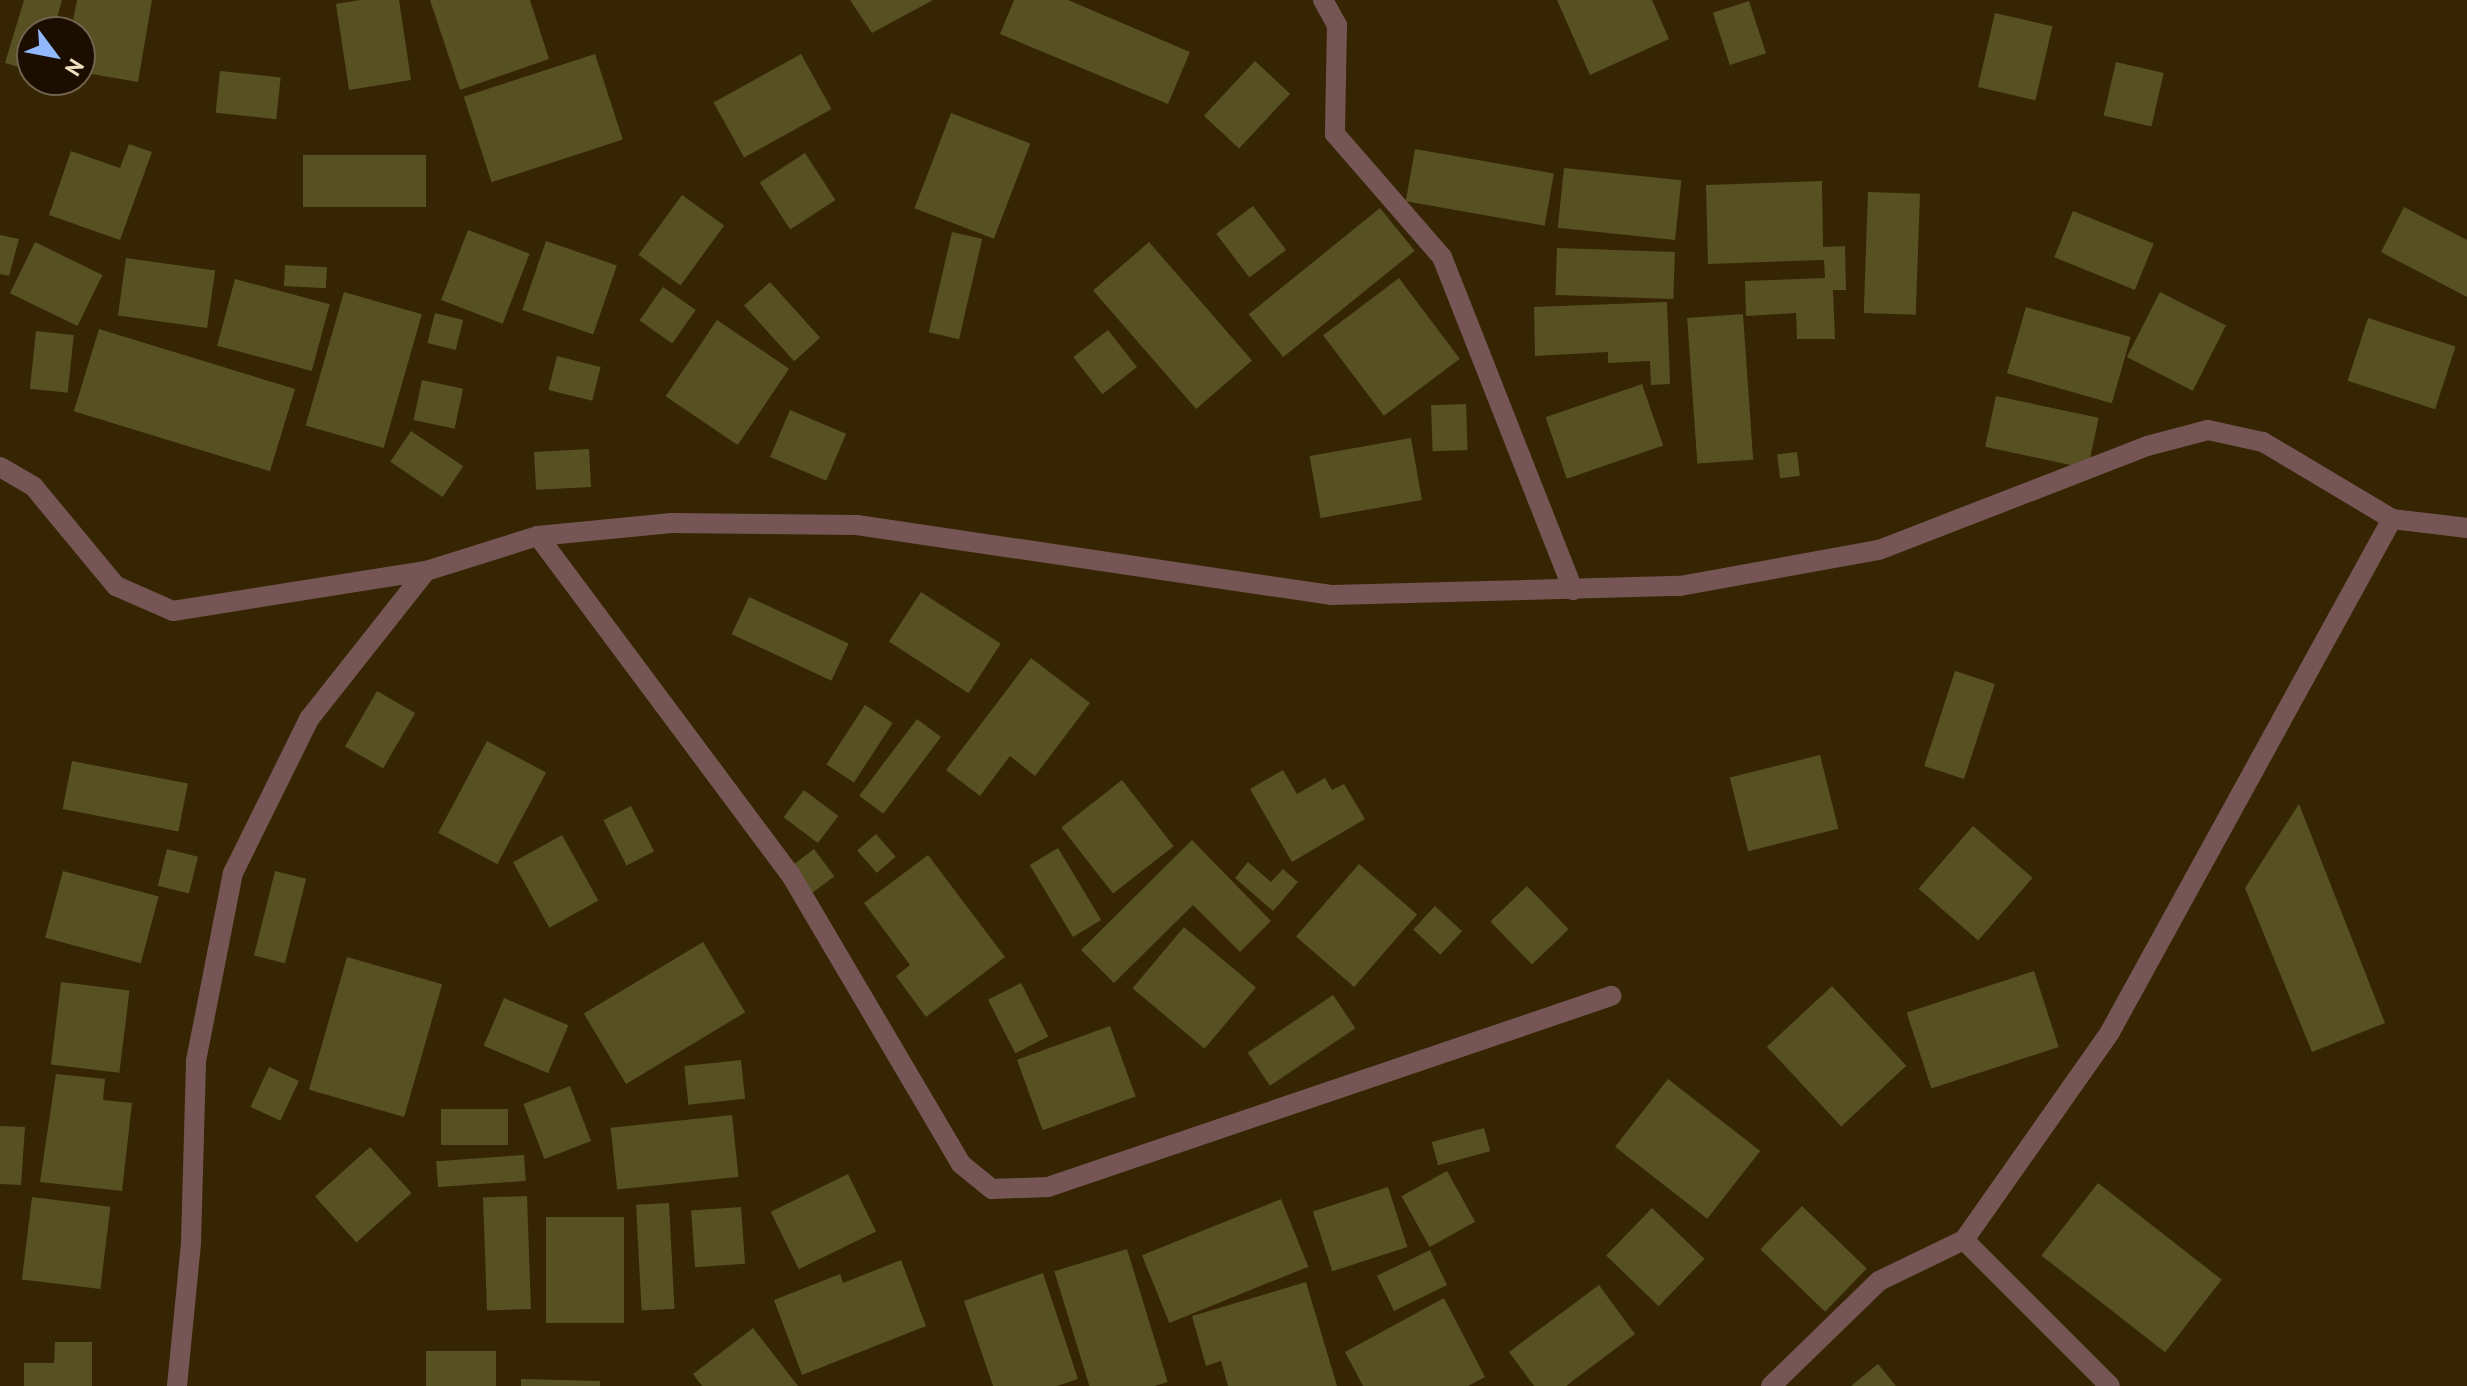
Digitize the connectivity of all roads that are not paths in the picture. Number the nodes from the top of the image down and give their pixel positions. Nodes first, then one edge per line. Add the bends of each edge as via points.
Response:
1 (1323, 0) edge
2 (0, 467) edge
3 (2392, 519) junction
4 (2467, 528) edge
5 (538, 536) junction
6 (426, 571) junction
7 (1573, 590) junction
8 (1611, 996) dead end
9 (1964, 1240) junction
10 (177, 1386) edge
11 (1771, 1386) edge
12 (2110, 1386) edge

1 - 7 street via 1337,25 1335,134 1442,257
2 - 6 street via 34,487 116,586 173,611
3 - 4 street
3 - 7 street via 2263,442 2208,430 2147,446 1879,550 1680,586
3 - 9 street via 2110,1032
5 - 6 street
5 - 7 street via 671,523 857,525 1331,595
5 - 8 street via 792,877 961,1164 992,1189 1048,1187
6 - 10 street via 309,719 233,873 196,1061 191,1242
9 - 11 street via 1879,1281 1789,1362
9 - 12 street

